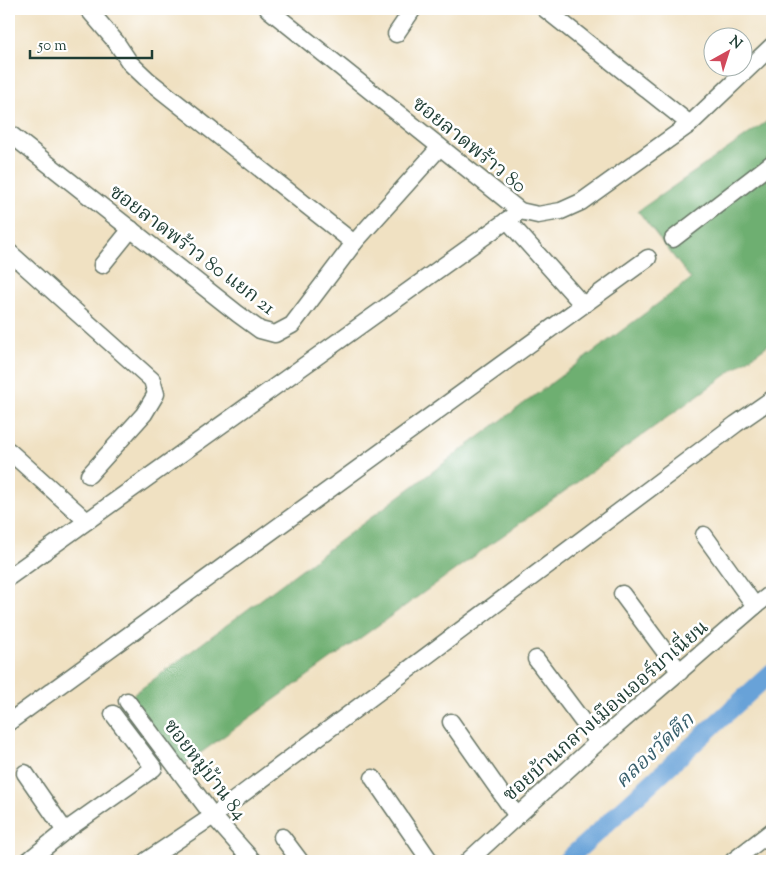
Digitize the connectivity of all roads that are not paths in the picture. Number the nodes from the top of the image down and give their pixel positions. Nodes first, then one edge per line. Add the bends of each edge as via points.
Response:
1 (88, 9) edge
2 (268, 9) edge
3 (413, 9) edge
4 (545, 9) edge
5 (396, 34) dead end
6 (772, 46) edge
7 (690, 124) junction
8 (9, 133) edge
9 (440, 147) junction
10 (772, 163) edge
11 (514, 216) junction
12 (131, 229) junction
13 (674, 239) dead end
14 (354, 243) junction
15 (9, 252) edge
16 (648, 258) dead end
17 (102, 265) dead end
18 (583, 305) junction
19 (772, 399) edge
20 (9, 451) edge
21 (89, 474) dead end
22 (87, 521) junction
23 (704, 535) dead end
24 (9, 577) edge
25 (622, 594) dead end
26 (772, 594) edge
27 (755, 606) junction
28 (536, 659) dead end
29 (680, 672) junction
30 (127, 701) dead end
31 (114, 714) dead end
32 (9, 722) edge
33 (451, 722) dead end
34 (598, 742) junction
35 (25, 773) dead end
36 (373, 778) dead end
37 (213, 816) junction
38 (517, 816) junction
39 (65, 831) junction
40 (772, 831) edge
41 (282, 838) dead end
42 (28, 861) edge
43 (146, 861) edge
44 (253, 861) edge
45 (300, 861) edge
46 (430, 861) edge
47 (468, 861) edge
48 (733, 861) edge

1 - 14 street via 148,80
2 - 9 street, ซอยลาดพร้าว 80
3 - 5 street
4 - 7 street
6 - 7 street, ซอยลาดพร้าว 80
7 - 11 street, ซอยลาดพร้าว 80 via 581,202 561,211
8 - 12 street, ซอยลาดพร้าว 80 แยก 21
9 - 11 street, ซอยลาดพร้าว 80
9 - 14 street, ซอยลาดพร้าว 80 แยก 21
10 - 13 street
11 - 18 street
11 - 22 street
12 - 14 street, ซอยลาดพร้าว 80 แยก 21 via 238,314 260,330 275,334 292,324
12 - 17 street
15 - 21 street via 152,380 156,394 144,414
16 - 18 street
18 - 32 street
19 - 37 street
20 - 22 street
22 - 24 street
23 - 27 street
25 - 29 street
26 - 27 street, ซอยบ้านกลางเมืองเออร์บาเนี่ยน
27 - 29 street, ซอยบ้านกลางเมืองเออร์บาเนี่ยน
28 - 34 street
29 - 34 street, ซอยบ้านกลางเมืองเออร์บาเนี่ยน
30 - 37 street, ซอยหมู่บ้าน 84
31 - 39 street via 154,768
33 - 38 street
34 - 38 street, ซอยบ้านกลางเมืองเออร์บาเนี่ยน
35 - 39 street
36 - 46 street
37 - 43 street
37 - 44 street, ซอยหมู่บ้าน 84
38 - 47 street, ซอยบ้านกลางเมืองเออร์บาเนี่ยน
39 - 42 street
40 - 48 street
41 - 45 street

